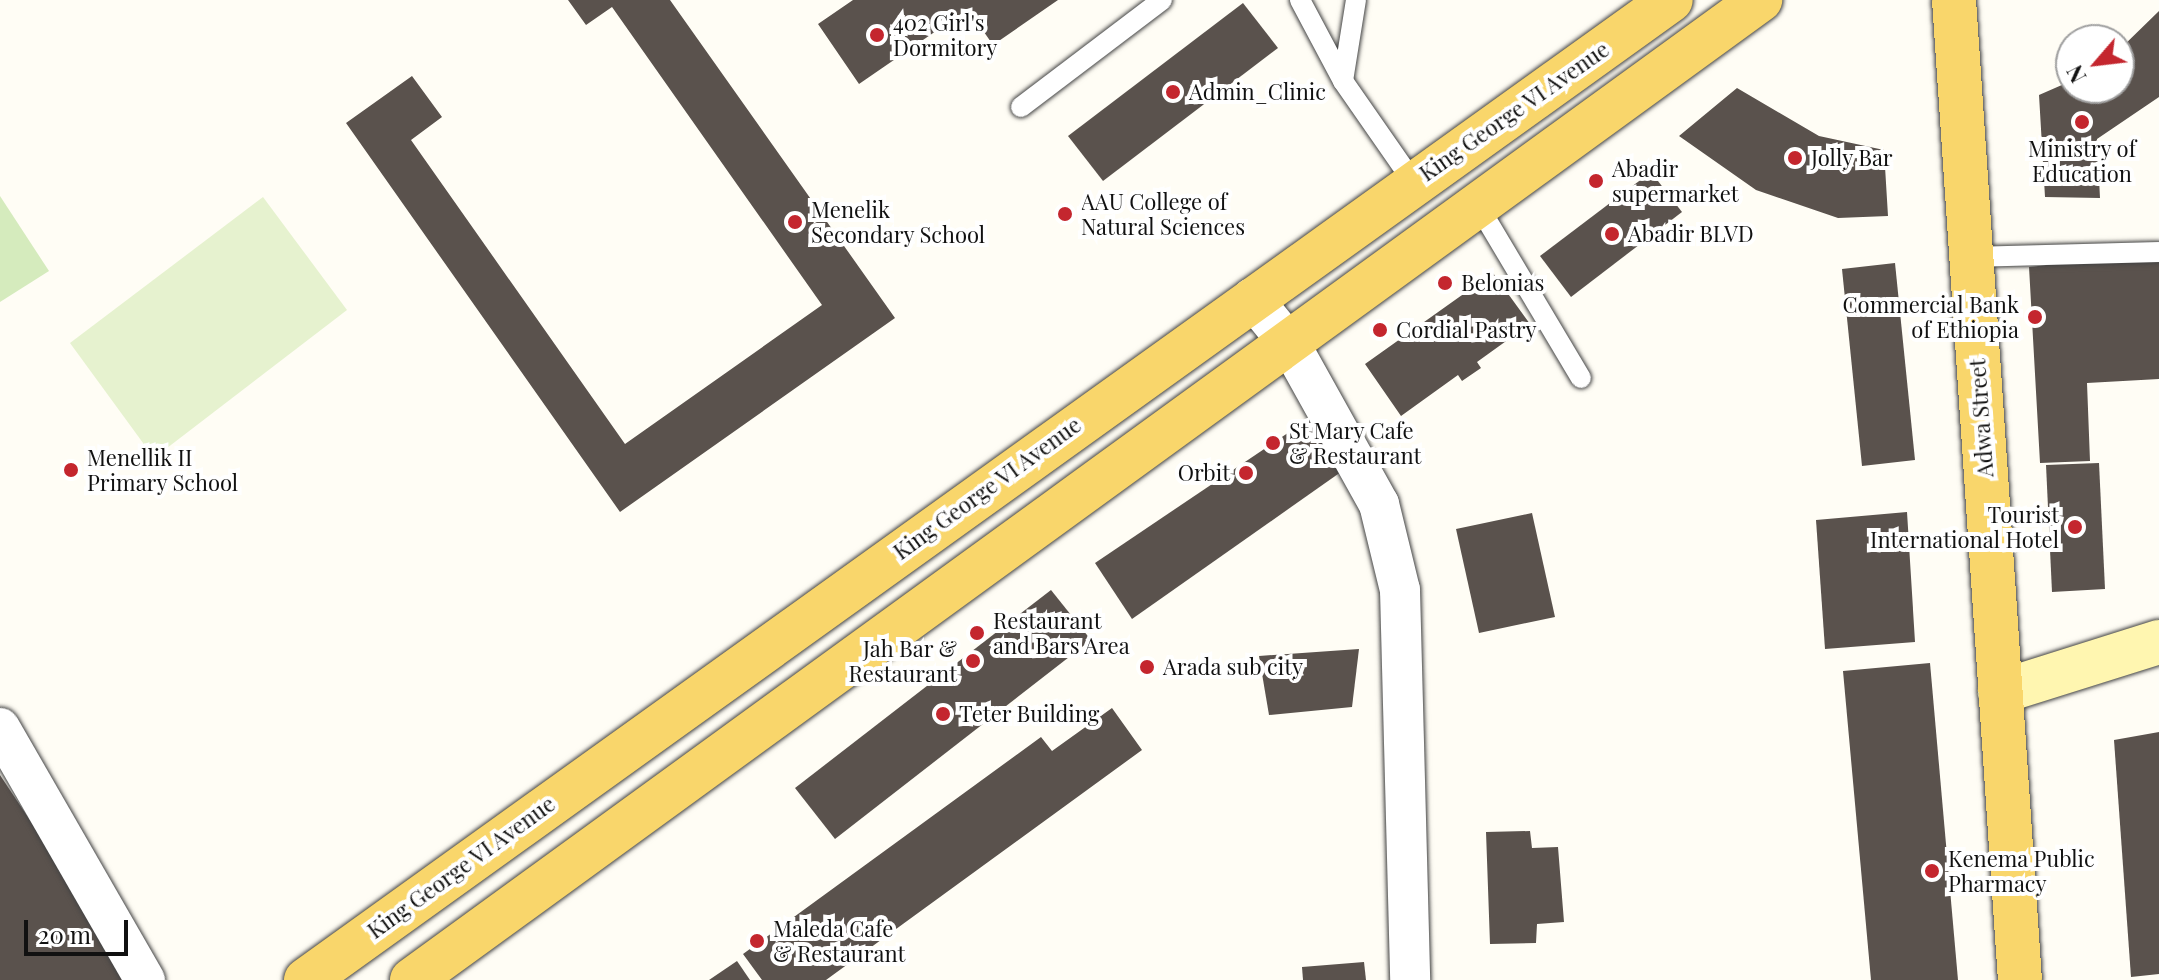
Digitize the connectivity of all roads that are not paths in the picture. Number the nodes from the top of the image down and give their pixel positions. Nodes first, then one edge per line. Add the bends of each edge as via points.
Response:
1 (1162, 0) edge
2 (1300, 0) edge
3 (1356, 0) edge
4 (1671, 0) edge
5 (1760, 0) edge
6 (1954, 0) edge
7 (1343, 81) junction
8 (1021, 107) dead end
9 (1414, 183) junction
10 (1479, 207) junction
11 (2159, 252) edge
12 (1970, 257) junction
13 (1252, 298) junction
14 (1291, 346) junction
15 (1581, 378) dead end
16 (2159, 642) edge
17 (2000, 692) junction
18 (0, 728) edge
19 (145, 980) edge
20 (306, 980) edge
21 (412, 980) edge
22 (1410, 980) edge
23 (2020, 980) edge

1 - 8 lane
2 - 7 lane
3 - 7 lane
4 - 9 main road, King George VI Avenue
5 - 10 main road
6 - 12 main road, Adwa Street
7 - 9 lane
9 - 13 main road, King George VI Avenue
10 - 14 main road
10 - 15 lane
11 - 12 lane
12 - 17 main road, Adwa Street
13 - 14 street
13 - 20 main road, King George VI Avenue
14 - 21 main road
14 - 22 street via 1379,504 1400,590
16 - 17 street
17 - 23 main road, Adwa Street
18 - 19 street

